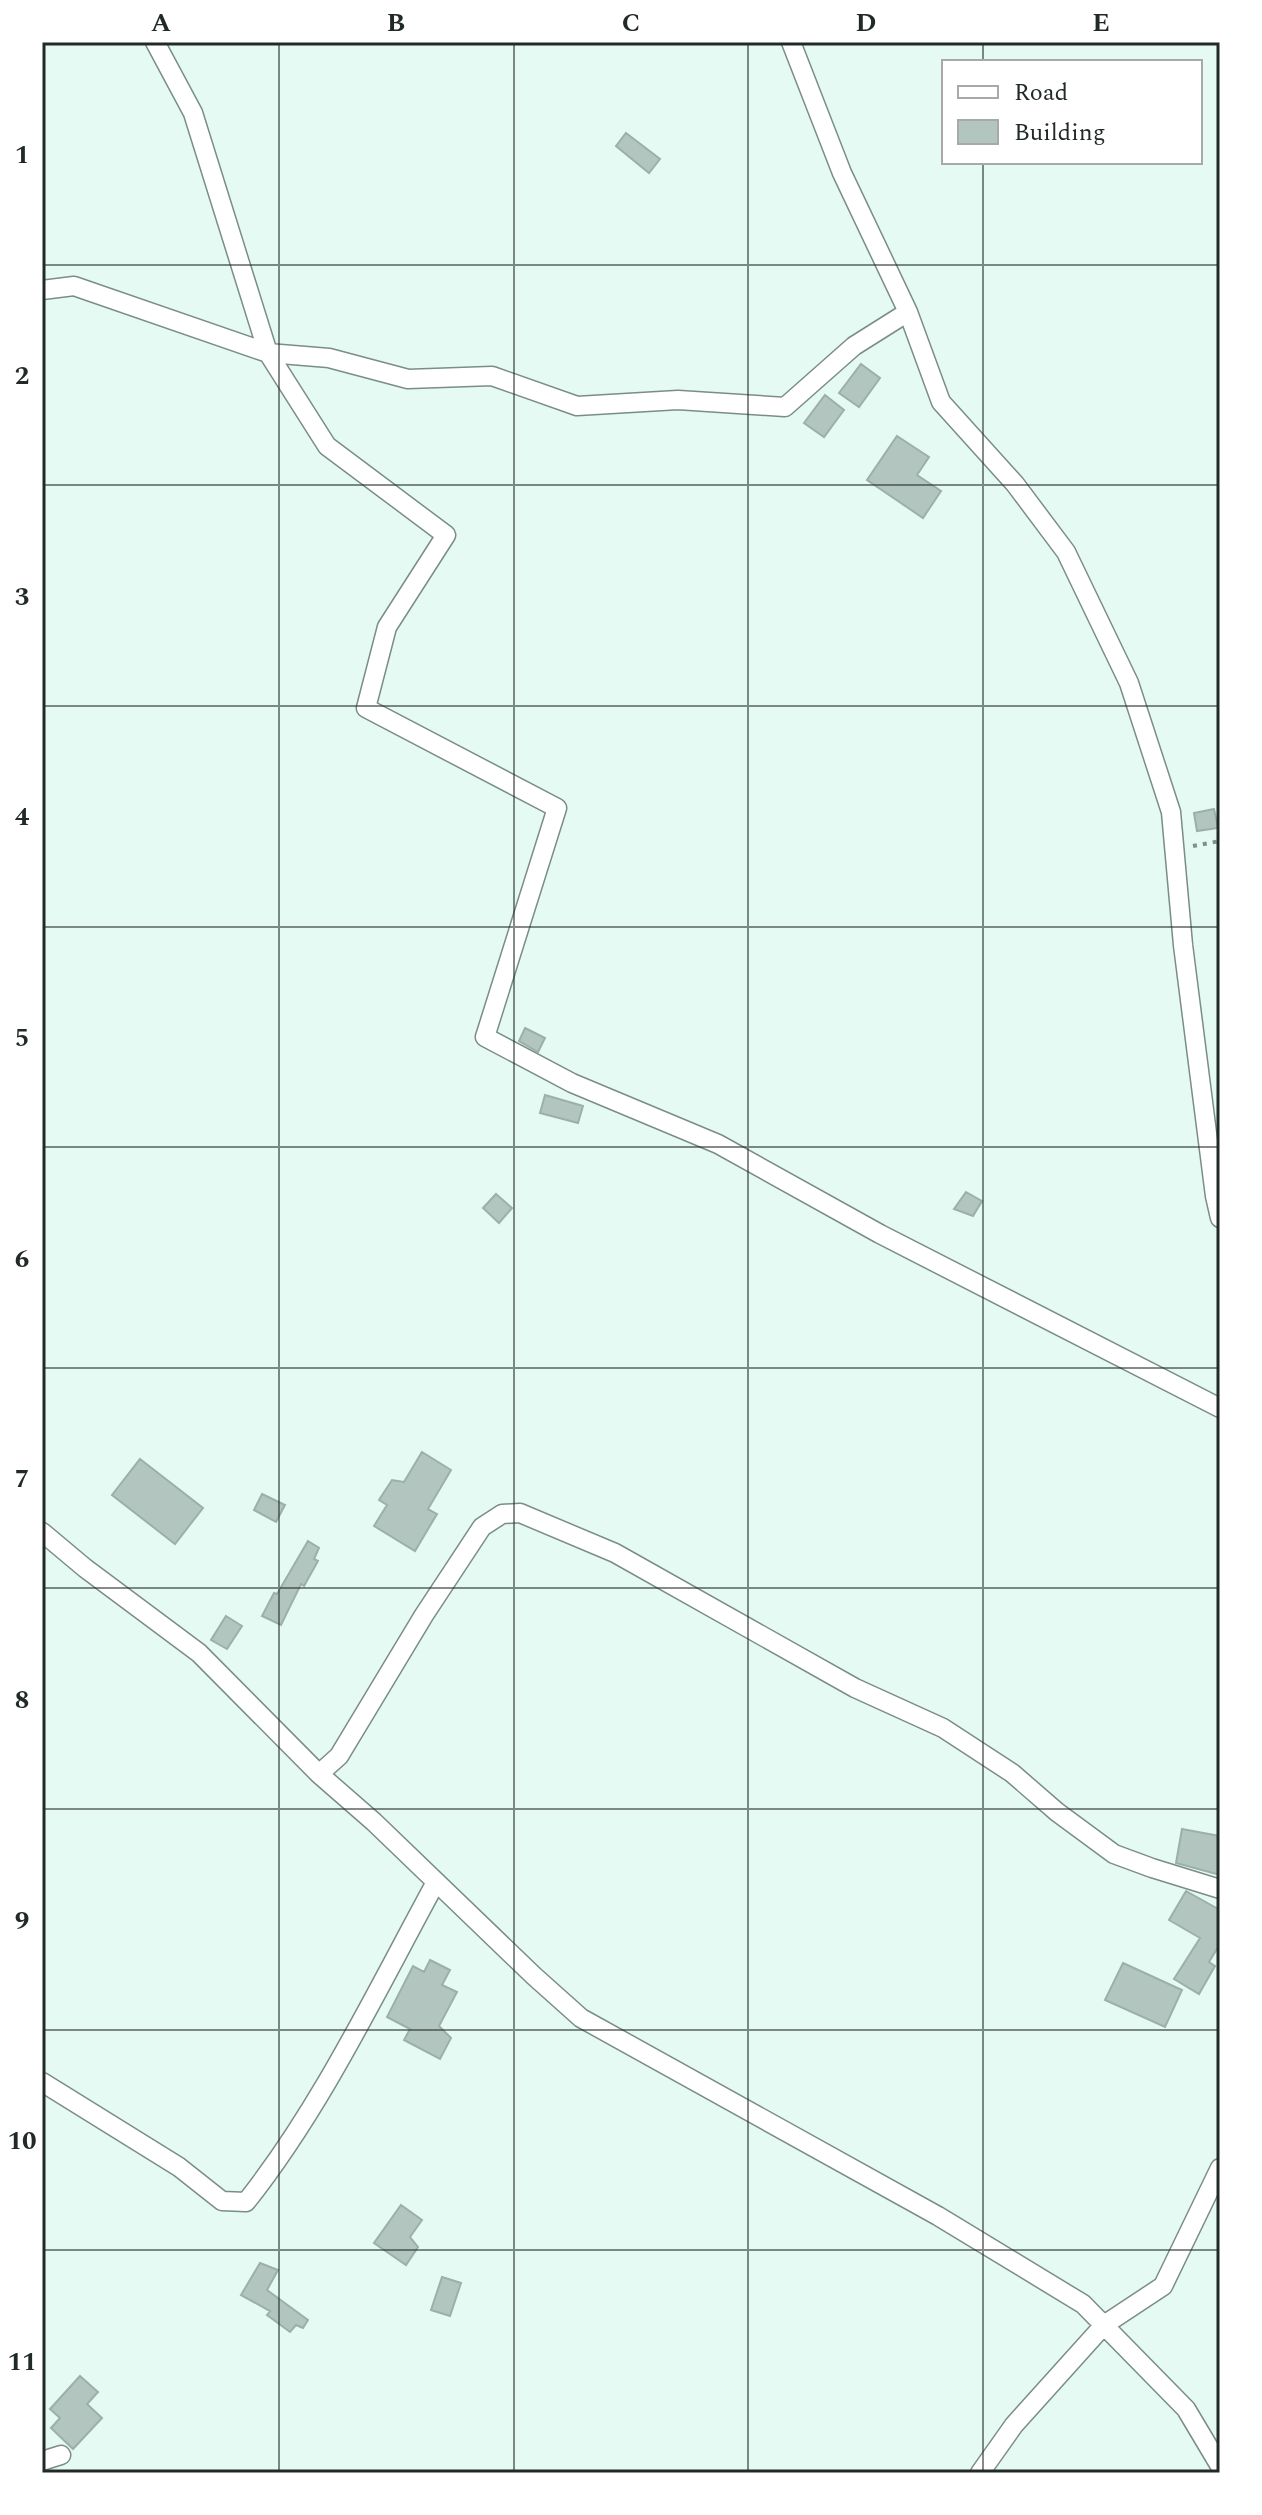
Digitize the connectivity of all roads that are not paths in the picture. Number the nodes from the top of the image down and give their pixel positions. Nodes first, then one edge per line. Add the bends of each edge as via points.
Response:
1 (155, 42) edge
2 (791, 42) edge
3 (42, 290) edge
4 (908, 312) junction
5 (268, 353) junction
6 (1220, 1218) edge
7 (1220, 1408) edge
8 (42, 1532) edge
9 (319, 1774) junction
10 (436, 1882) junction
11 (1220, 1889) edge
12 (42, 2082) edge
13 (1220, 2168) edge
14 (1104, 2325) junction
15 (61, 2455) dead end
16 (42, 2461) edge
17 (1220, 2466) edge
18 (980, 2473) edge

1 - 5 street via 193,113
2 - 4 street via 842,173
3 - 5 street via 74,286
4 - 5 street via 854,346 785,407 678,400 577,406 492,376 408,379 329,358
4 - 6 street via 941,402 1015,484 1066,552 1129,683 1171,812 1183,945
5 - 7 street via 327,446 446,535 387,627 366,708 557,808 485,1037 572,1083 718,1144 880,1234
8 - 9 street via 199,1653
9 - 10 street
9 - 11 street via 339,1756 482,1527 502,1514 520,1513 615,1553 855,1688 943,1728 1012,1773 1114,1854
10 - 12 street via 340,2057 275,2165 246,2202 222,2201 179,2167
10 - 14 street via 581,2018 938,2216 1083,2304
13 - 14 street via 1163,2286
14 - 17 street via 1186,2409
14 - 18 street via 1014,2425
15 - 16 street

